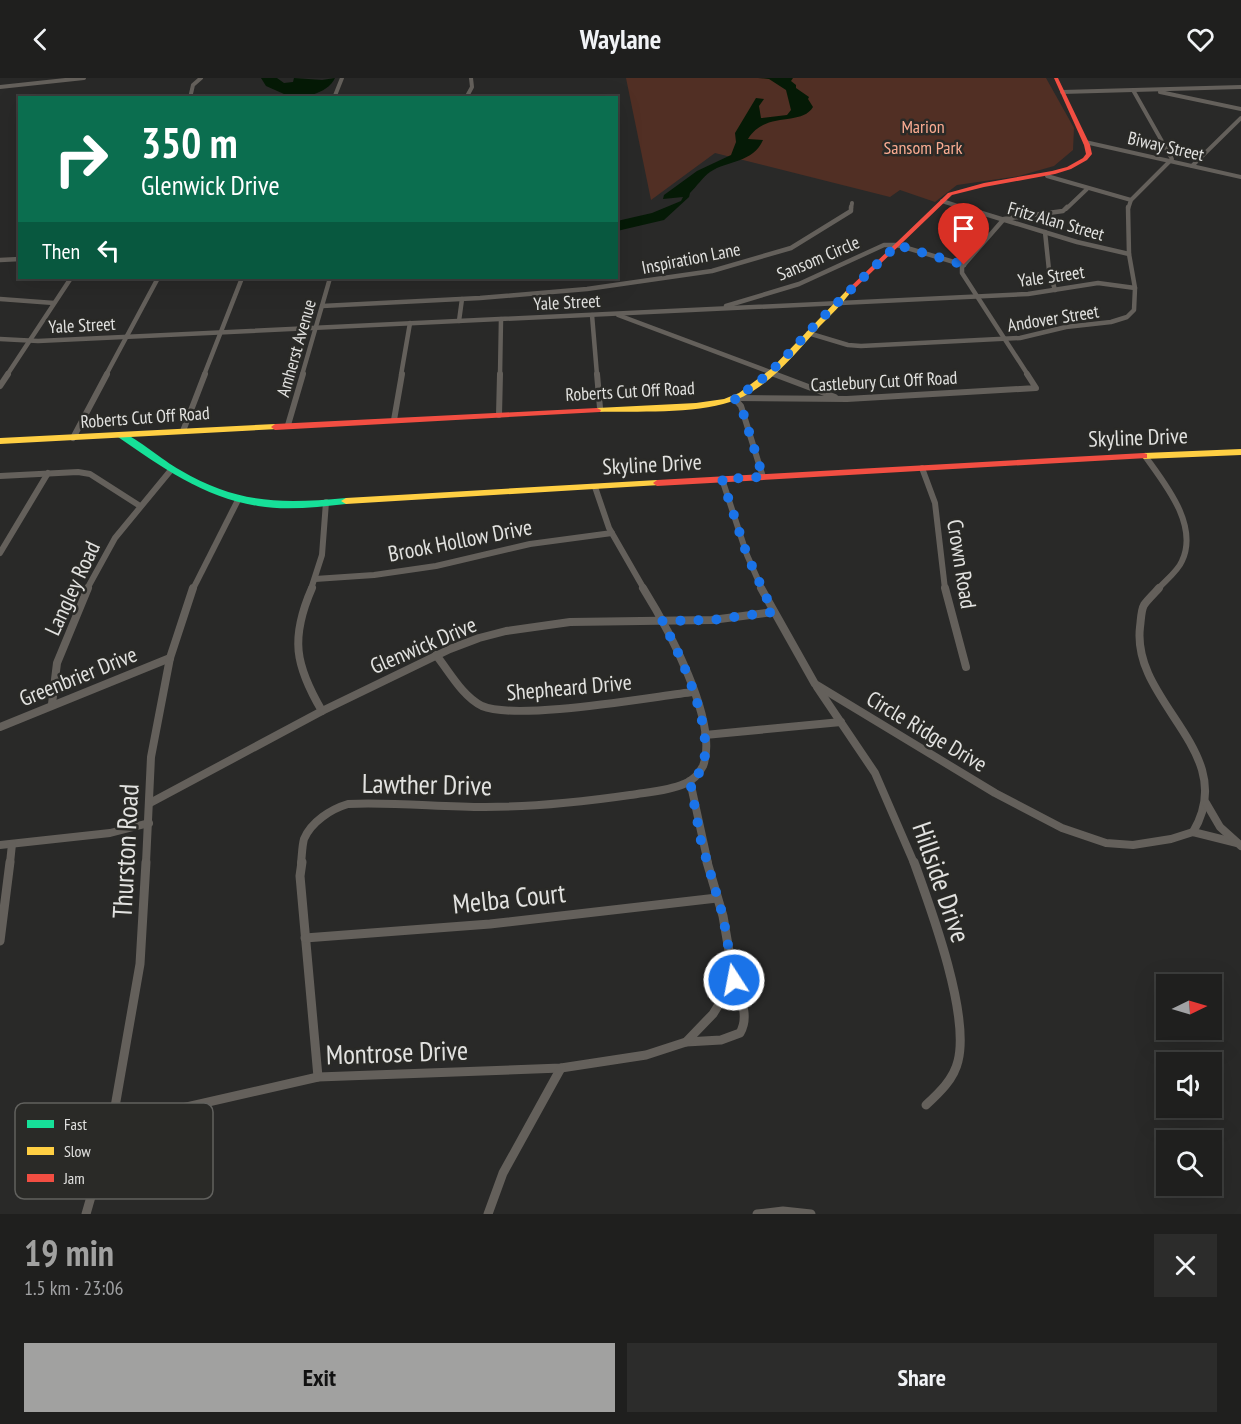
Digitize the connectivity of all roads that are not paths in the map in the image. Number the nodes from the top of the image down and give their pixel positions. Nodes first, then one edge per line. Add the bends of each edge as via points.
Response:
1 (7, 78) edge
2 (84, 78) edge
3 (201, 78) edge
4 (342, 78) edge
5 (471, 78) edge
6 (1056, 78) edge
7 (0, 86) edge
8 (1241, 87) edge
9 (1133, 90) junction
10 (1149, 90) junction
11 (1062, 92) junction
12 (190, 96) edge
13 (335, 96) edge
14 (467, 96) edge
15 (1241, 109) edge
16 (1241, 118) edge
17 (1085, 142) junction
18 (1171, 160) junction
19 (1192, 166) junction
20 (1047, 176) junction
21 (1241, 177) edge
22 (1087, 189) junction
23 (1131, 200) junction
24 (942, 201) junction
25 (852, 203) dead end
26 (1004, 219) junction
27 (1045, 232) junction
28 (897, 245) junction
29 (1129, 254) junction
30 (18, 259) edge
31 (0, 260) edge
32 (964, 264) junction
33 (71, 279) edge
34 (157, 279) edge
35 (242, 279) edge
36 (330, 279) edge
37 (1135, 288) junction
38 (1055, 290) junction
39 (978, 297) junction
40 (0, 299) edge
41 (462, 299) junction
42 (838, 302) junction
43 (54, 303) junction
44 (322, 306) junction
45 (715, 309) junction
46 (614, 314) junction
47 (592, 315) junction
48 (501, 319) junction
49 (459, 321) junction
50 (410, 323) junction
51 (316, 327) junction
52 (221, 332) junction
53 (808, 333) junction
54 (127, 336) junction
55 (0, 339) edge
56 (1006, 339) junction
57 (30, 341) junction
58 (771, 373) junction
59 (2, 379) edge
60 (0, 386) edge
61 (734, 398) junction
62 (841, 399) junction
63 (600, 408) junction
64 (499, 415) junction
65 (394, 420) junction
66 (288, 425) junction
67 (183, 430) junction
68 (121, 435) junction
69 (73, 438) junction
70 (0, 441) edge
71 (1241, 453) edge
72 (1145, 456) junction
73 (922, 468) junction
74 (171, 470) junction
75 (48, 473) junction
76 (0, 476) edge
77 (763, 477) junction
78 (722, 479) junction
79 (595, 487) junction
80 (238, 500) junction
81 (326, 502) junction
82 (140, 506) junction
83 (612, 533) junction
84 (0, 553) edge
85 (315, 579) junction
86 (773, 612) junction
87 (662, 621) junction
88 (436, 655) junction
89 (170, 658) junction
90 (966, 667) dead end
91 (815, 684) junction
92 (693, 692) junction
93 (52, 704) junction
94 (322, 711) junction
95 (841, 722) junction
96 (0, 727) edge
97 (705, 735) junction
98 (690, 781) junction
99 (150, 803) junction
100 (1206, 803) junction
101 (149, 823) junction
102 (1193, 832) junction
103 (12, 844) junction
104 (1239, 845) edge
105 (0, 846) edge
106 (717, 898) junction
107 (305, 938) junction
108 (0, 941) edge
109 (734, 980) junction
110 (686, 1042) junction
111 (561, 1068) junction
112 (318, 1077) junction
113 (116, 1103) edge
114 (204, 1103) edge
115 (926, 1105) dead end
116 (90, 1199) edge
117 (86, 1214) edge
118 (488, 1214) edge
119 (757, 1214) edge
120 (811, 1214) edge

1 - 7 street
2 - 7 street
3 - 12 street
4 - 13 street
5 - 14 street
6 - 11 street
8 - 10 street
9 - 10 street
9 - 11 street
9 - 18 street
10 - 15 street
11 - 17 street
16 - 19 street
17 - 18 street, Biway Street
17 - 20 street, Roberts Cut Off Road via 1089,154 1085,159
18 - 19 street, Biway Street
18 - 23 street
19 - 21 street, Biway Street
20 - 22 street
20 - 24 street, Roberts Cut Off Road via 966,189
22 - 23 street
22 - 26 street via 1063,211
23 - 29 street, Andover Street via 1127,216
24 - 26 street, Fritz Alan Street
24 - 28 street, Roberts Cut Off Road
25 - 41 street, Inspiration Lane via 853,209 791,248 712,271 587,289
26 - 27 street, Fritz Alan Street
26 - 32 street
27 - 29 street, Fritz Alan Street
27 - 38 street
28 - 32 street
28 - 42 street, Roberts Cut Off Road
28 - 45 street, Sansom Circle via 884,245 800,284
29 - 37 street, Andover Street
30 - 31 street
32 - 39 street via 962,273
33 - 43 street
34 - 54 street
35 - 52 street
36 - 44 street, Amherst Avenue
37 - 38 street, Yale Street via 1098,283
37 - 56 street, Andover Street via 1134,310 1120,320
38 - 39 street, Yale Street
39 - 42 street, Yale Street
39 - 56 street
40 - 43 street
41 - 44 street, Inspiration Lane
41 - 49 street
42 - 45 street, Yale Street
42 - 53 street, Roberts Cut Off Road
43 - 57 street
44 - 51 street, Amherst Avenue
45 - 46 street, Yale Street
46 - 47 street, Yale Street
46 - 58 street
47 - 48 street, Yale Street
47 - 63 street
48 - 49 street, Yale Street
48 - 64 street
49 - 50 street, Yale Street
50 - 51 street, Yale Street
50 - 65 street
51 - 52 street, Yale Street
51 - 66 street, Amherst Avenue
52 - 54 street, Yale Street
52 - 67 street
53 - 56 street, Andover Street via 861,346
53 - 58 street, Roberts Cut Off Road
54 - 57 street, Yale Street
54 - 69 street
55 - 57 street, Yale Street
56 - 62 street, Castlebury Cut Off Road via 1036,388
57 - 59 street
58 - 61 street, Roberts Cut Off Road
58 - 62 street
59 - 60 street
61 - 62 street, Castlebury Cut Off Road
61 - 63 street, Roberts Cut Off Road via 708,404
61 - 77 street via 741,406
63 - 64 street, Roberts Cut Off Road
64 - 65 street, Roberts Cut Off Road
65 - 66 street, Roberts Cut Off Road
66 - 67 street, Roberts Cut Off Road
67 - 68 street, Roberts Cut Off Road
68 - 69 street, Roberts Cut Off Road
68 - 74 street, Skyline Drive
69 - 70 street, Roberts Cut Off Road
71 - 72 street, Skyline Drive
72 - 73 street, Skyline Drive
72 - 100 street via 1177,503 1187,543 1182,562 1143,606 1139,639 1142,658 1160,695 1196,751 1205,778
73 - 77 street, Skyline Drive
73 - 90 street, Crown Road via 935,503 944,580
74 - 80 street, Skyline Drive via 215,495
74 - 82 street, Langley Road
75 - 76 street
75 - 82 street via 90,474
75 - 84 street
77 - 78 street, Skyline Drive
78 - 79 street, Skyline Drive
78 - 86 street, Circle Ridge Drive via 747,555
79 - 81 street, Skyline Drive
79 - 83 street via 599,507
80 - 81 street, Skyline Drive via 265,504
80 - 89 street, Thurston Road via 194,586
81 - 85 street via 322,555
82 - 93 street, Langley Road via 105,554 78,609 57,663
83 - 85 street, Brook Hollow Drive via 530,544 436,566
83 - 87 street
85 - 94 street via 301,612 297,634 304,680
86 - 87 street, Glenwick Drive via 712,620
86 - 91 street, Circle Ridge Drive
87 - 88 street, Glenwick Drive via 570,622 531,627 479,638
87 - 92 street
88 - 92 street, Shepheard Drive via 481,706 497,711
88 - 94 street, Glenwick Drive
89 - 93 street, Greenbrier Drive
89 - 99 street, Thurston Road via 151,757
91 - 95 street, Hillside Drive
91 - 102 street, Circle Ridge Drive via 995,793 1062,828 1106,843 1133,845
92 - 97 street
93 - 96 street, Greenbrier Drive
94 - 99 street, Glenwick Drive
95 - 97 street
95 - 115 street, Hillside Drive via 881,784 917,868 956,1002 961,1042 958,1064
97 - 98 street via 702,767
98 - 106 street, Montrose Drive
98 - 107 street, Lawther Drive via 666,789 567,802 486,807 361,803 338,807 313,825 304,840 300,876
99 - 101 street, Thurston Road
100 - 102 street
100 - 104 street, Circle Ridge Drive via 1212,819
101 - 103 street via 110,833
101 - 113 street, Thurston Road via 140,964
102 - 104 street, Circle Ridge Drive
103 - 105 street
103 - 108 street
106 - 107 street, Melba Court via 490,924
106 - 109 street, Montrose Drive
107 - 112 street, Lawther Drive
109 - 110 street, Montrose Drive via 713,1014
109 - 110 street, Montrose Drive via 746,1015 742,1031 724,1041
110 - 111 street, Montrose Drive via 646,1055
111 - 112 street, Montrose Drive
111 - 118 street via 503,1173
112 - 114 street, Montrose Drive
116 - 117 street, Thurston Road
119 - 120 street

